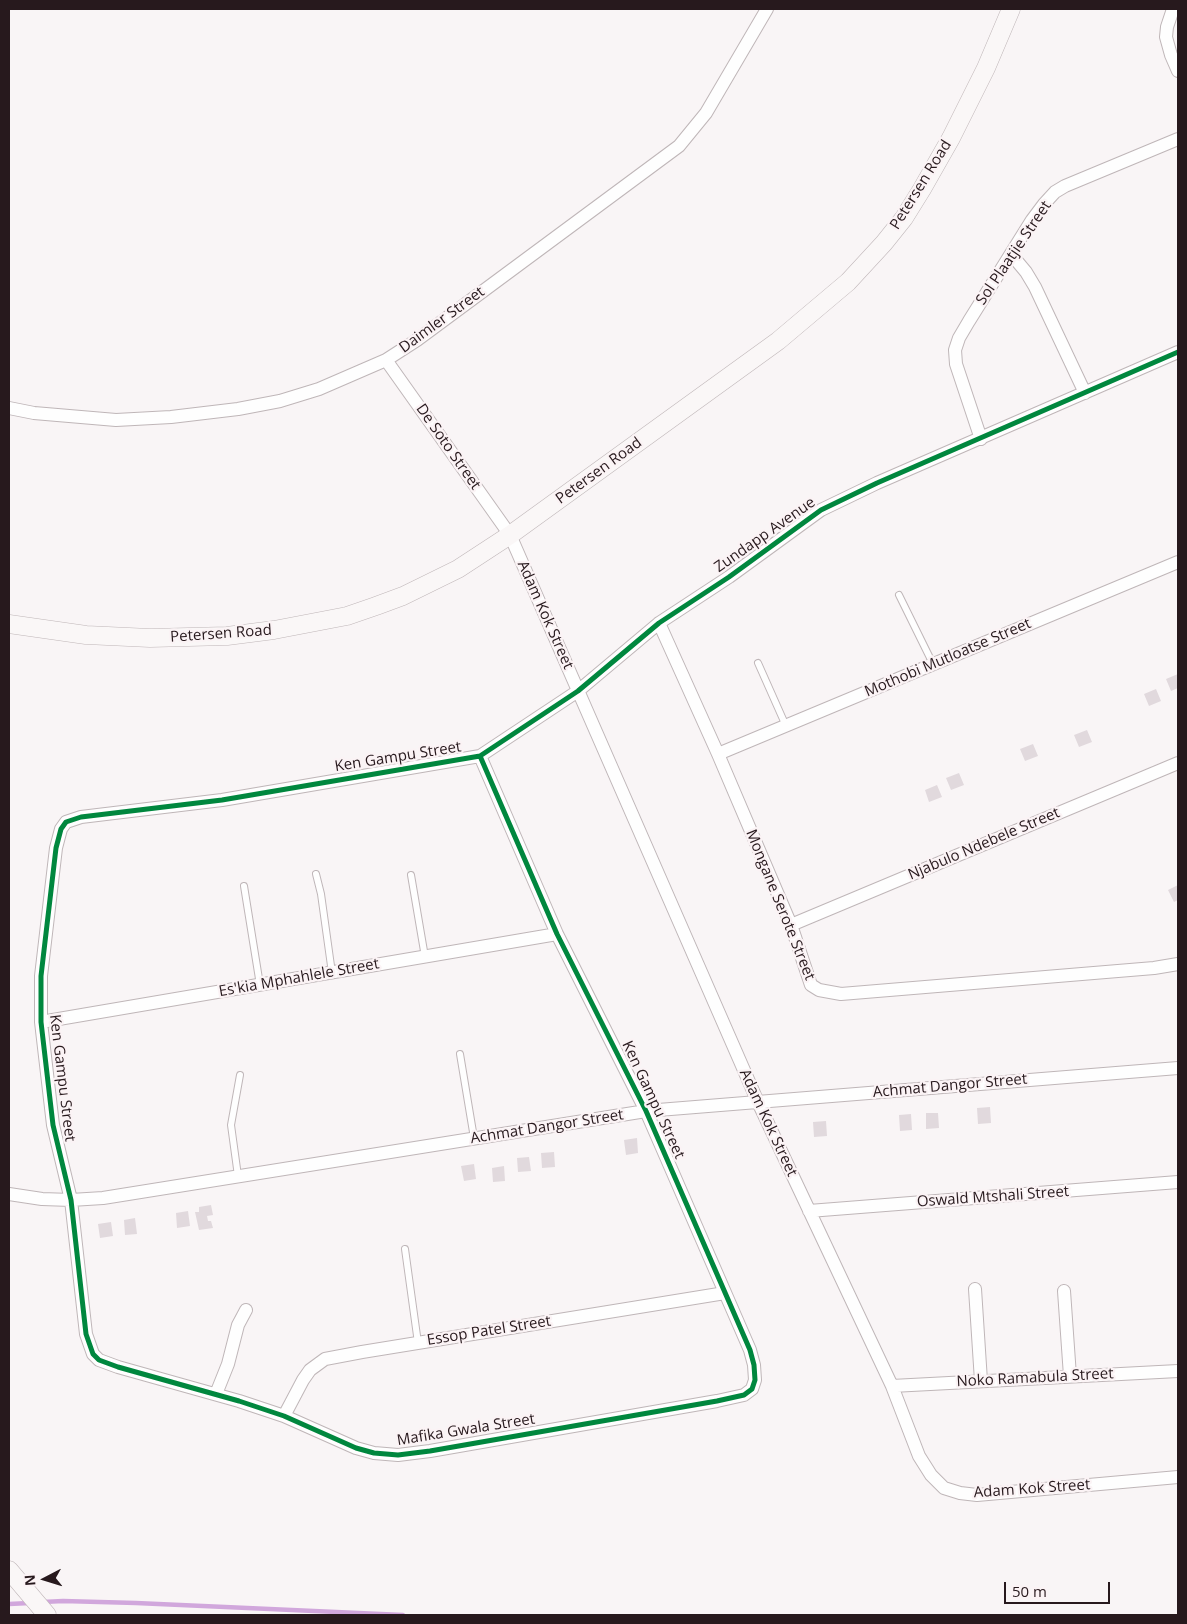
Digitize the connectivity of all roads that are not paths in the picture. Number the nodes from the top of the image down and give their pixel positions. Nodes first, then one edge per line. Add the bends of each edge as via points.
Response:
1 (766, 9) edge
2 (1011, 9) edge
3 (1173, 9) edge
4 (1178, 71) edge
5 (1178, 140) edge
6 (1011, 254) junction
7 (1178, 352) edge
8 (386, 360) junction
9 (1085, 393) junction
10 (9, 408) edge
11 (981, 439) junction
12 (510, 535) junction
13 (1178, 562) edge
14 (899, 595) dead end
15 (659, 623) junction
16 (9, 624) edge
17 (758, 662) dead end
18 (933, 664) junction
19 (578, 691) junction
20 (786, 726) junction
21 (718, 754) junction
22 (480, 756) junction
23 (1178, 763) edge
24 (316, 874) dead end
25 (411, 875) dead end
26 (244, 886) dead end
27 (791, 926) junction
28 (557, 934) junction
29 (425, 957) junction
30 (1178, 964) edge
31 (332, 973) junction
32 (260, 985) junction
33 (41, 1022) junction
34 (460, 1054) dead end
35 (1178, 1068) edge
36 (240, 1075) dead end
37 (757, 1100) junction
38 (646, 1111) junction
39 (474, 1138) junction
40 (238, 1176) junction
41 (1178, 1182) edge
42 (9, 1194) edge
43 (71, 1200) junction
44 (808, 1211) junction
45 (405, 1249) dead end
46 (975, 1289) dead end
47 (1064, 1291) dead end
48 (725, 1293) junction
49 (246, 1310) dead end
50 (418, 1343) junction
51 (1178, 1371) edge
52 (1070, 1376) junction
53 (981, 1381) junction
54 (892, 1386) junction
55 (216, 1394) junction
56 (744, 1395) joint
57 (284, 1416) junction
58 (1178, 1477) edge
59 (13, 1575) edge
60 (47, 1615) edge

1 - 8 street, Daimler Street via 706,113 679,146
2 - 12 street, Petersen Road via 986,68 922,189 904,218 848,282 778,340
3 - 4 street via 1166,37
5 - 6 street, Sol Plaatjie Street via 1055,192 1032,220
6 - 9 street via 1035,287
6 - 11 street, Sol Plaatjie Street via 959,338 955,350 956,364
7 - 9 street, Zundapp Avenue
8 - 10 street, Daimler Street via 319,390 238,409 116,420
8 - 12 street, De Soto Street
9 - 11 street, Zundapp Avenue
11 - 15 street, Zundapp Avenue via 821,510
12 - 16 street, Petersen Road via 458,569 404,596 347,616 312,624 227,636 150,638 86,635
12 - 19 street, Adam Kok Street
13 - 18 street, Mothobi Mutloatse Street
14 - 18 lane
15 - 19 street, Zundapp Avenue
15 - 21 street, Mongane Serote Street
17 - 20 lane
18 - 20 street, Mothobi Mutloatse Street
19 - 22 street, Zundapp Avenue
19 - 37 street, Adam Kok Street
20 - 21 street, Mothobi Mutloatse Street
21 - 27 street, Mongane Serote Street
22 - 28 street, Ken Gampu Street
22 - 33 street, Ken Gampu Street via 222,800 81,817 66,822 58,837 41,976
23 - 27 street, Njabulo Ndebele Street
24 - 31 lane
25 - 29 lane
26 - 32 lane
27 - 30 street, Mongane Serote Street via 811,985 841,994
28 - 29 street, Es'kia Mphahlele Street
28 - 38 street, Ken Gampu Street
29 - 31 street, Es'kia Mphahlele Street
31 - 32 street, Es'kia Mphahlele Street
32 - 33 street, Es'kia Mphahlele Street
33 - 43 street, Ken Gampu Street via 53,1125
34 - 39 lane
35 - 37 street, Achmat Dangor Street
36 - 40 lane via 232,1125
37 - 38 street, Achmat Dangor Street
37 - 44 street, Adam Kok Street
38 - 39 street, Achmat Dangor Street
38 - 48 street, Ken Gampu Street
39 - 40 street, Achmat Dangor Street
40 - 43 street, Achmat Dangor Street via 103,1198
41 - 44 street, Oswald Mtshali Street
42 - 43 street, Achmat Dangor Street
43 - 55 street, Mafika Gwala Street via 86,1334 93,1354 106,1364
44 - 54 street, Adam Kok Street
45 - 50 lane
46 - 53 street
47 - 52 street
48 - 50 street, Essop Patel Street
48 - 56 street, Ken Gampu Street via 754,1365 755,1380 752,1389
49 - 55 street
50 - 57 street, Essop Patel Street via 326,1359 310,1370
51 - 52 street, Noko Ramabula Street
52 - 53 street, Noko Ramabula Street
53 - 54 street, Noko Ramabula Street
54 - 58 street, Adam Kok Street via 919,1456 944,1488 977,1495
55 - 57 street, Mafika Gwala Street
56 - 57 street, Mafika Gwala Street via 430,1452 398,1455 356,1448
59 - 60 street

